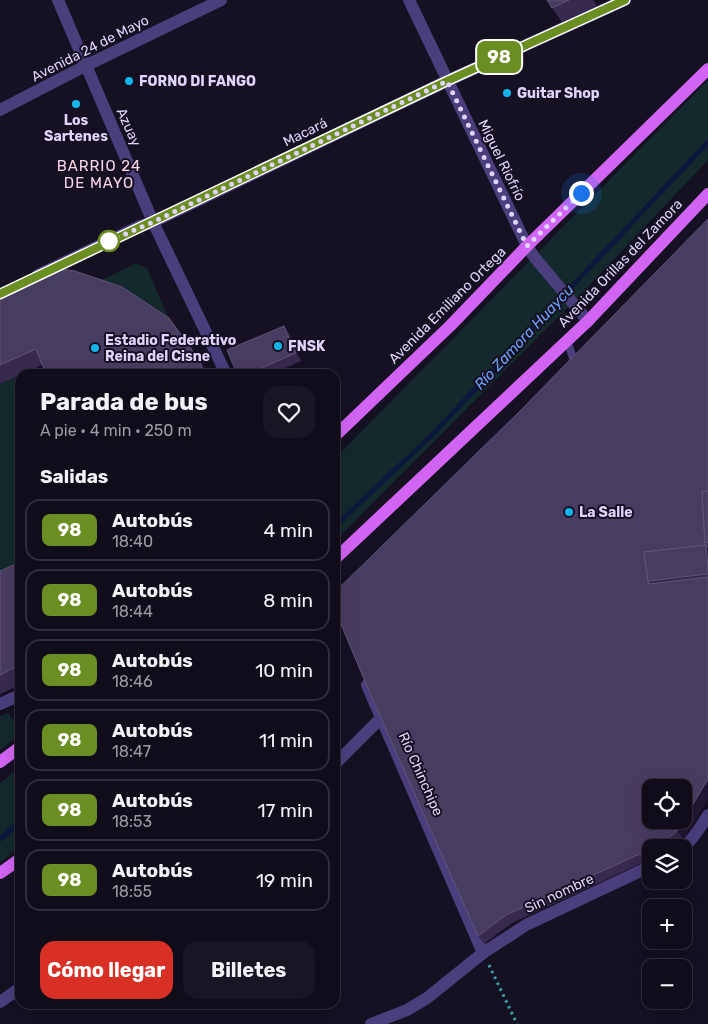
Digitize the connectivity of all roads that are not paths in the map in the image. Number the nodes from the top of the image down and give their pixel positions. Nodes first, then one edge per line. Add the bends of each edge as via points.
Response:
1 (58, 0) edge
2 (220, 0) edge
3 (409, 0) edge
4 (625, 0) edge
5 (85, 66) junction
6 (708, 69) edge
7 (447, 81) junction
8 (0, 110) edge
9 (708, 194) edge
10 (153, 222) junction
11 (527, 246) junction
12 (26, 281) edge
13 (588, 321) junction
14 (567, 340) junction
15 (224, 369) edge
16 (578, 372) edge
17 (340, 431) edge
18 (340, 554) edge
19 (363, 676) edge
20 (15, 697) edge
21 (0, 704) edge
22 (380, 719) junction
23 (15, 751) edge
24 (340, 759) edge
25 (0, 762) edge
26 (708, 815) edge
27 (691, 839) edge
28 (15, 862) edge
29 (642, 870) edge
30 (0, 873) edge
31 (483, 953) junction
32 (15, 992) edge
33 (0, 1002) edge
34 (371, 1024) edge

1 - 5 street, Azuay
2 - 5 street, Avenida 24 de Mayo
3 - 7 street, Miguel Riofrío
4 - 7 street, Macará
5 - 8 street, Avenida 24 de Mayo
5 - 10 street, Azuay
6 - 11 main road, Avenida Emiliano Ortega
7 - 10 street, Macará
7 - 11 street, Miguel Riofrío
9 - 13 main road, Avenida Orillas del Zamora
10 - 12 street, Macará
10 - 15 street, Azuay
11 - 13 street, Miguel Riofrío
11 - 17 main road, Avenida Emiliano Ortega via 451,325
13 - 14 main road, Avenida Orillas del Zamora
14 - 16 lane
14 - 18 main road, Avenida Orillas del Zamora
19 - 22 street, Río Chinchipe
20 - 21 street
22 - 24 street
22 - 31 street, Río Chinchipe
23 - 25 main road
26 - 27 street
28 - 30 main road
29 - 31 street, Sin nombre via 526,925
31 - 34 street, Sin nombre via 427,998
32 - 33 street

